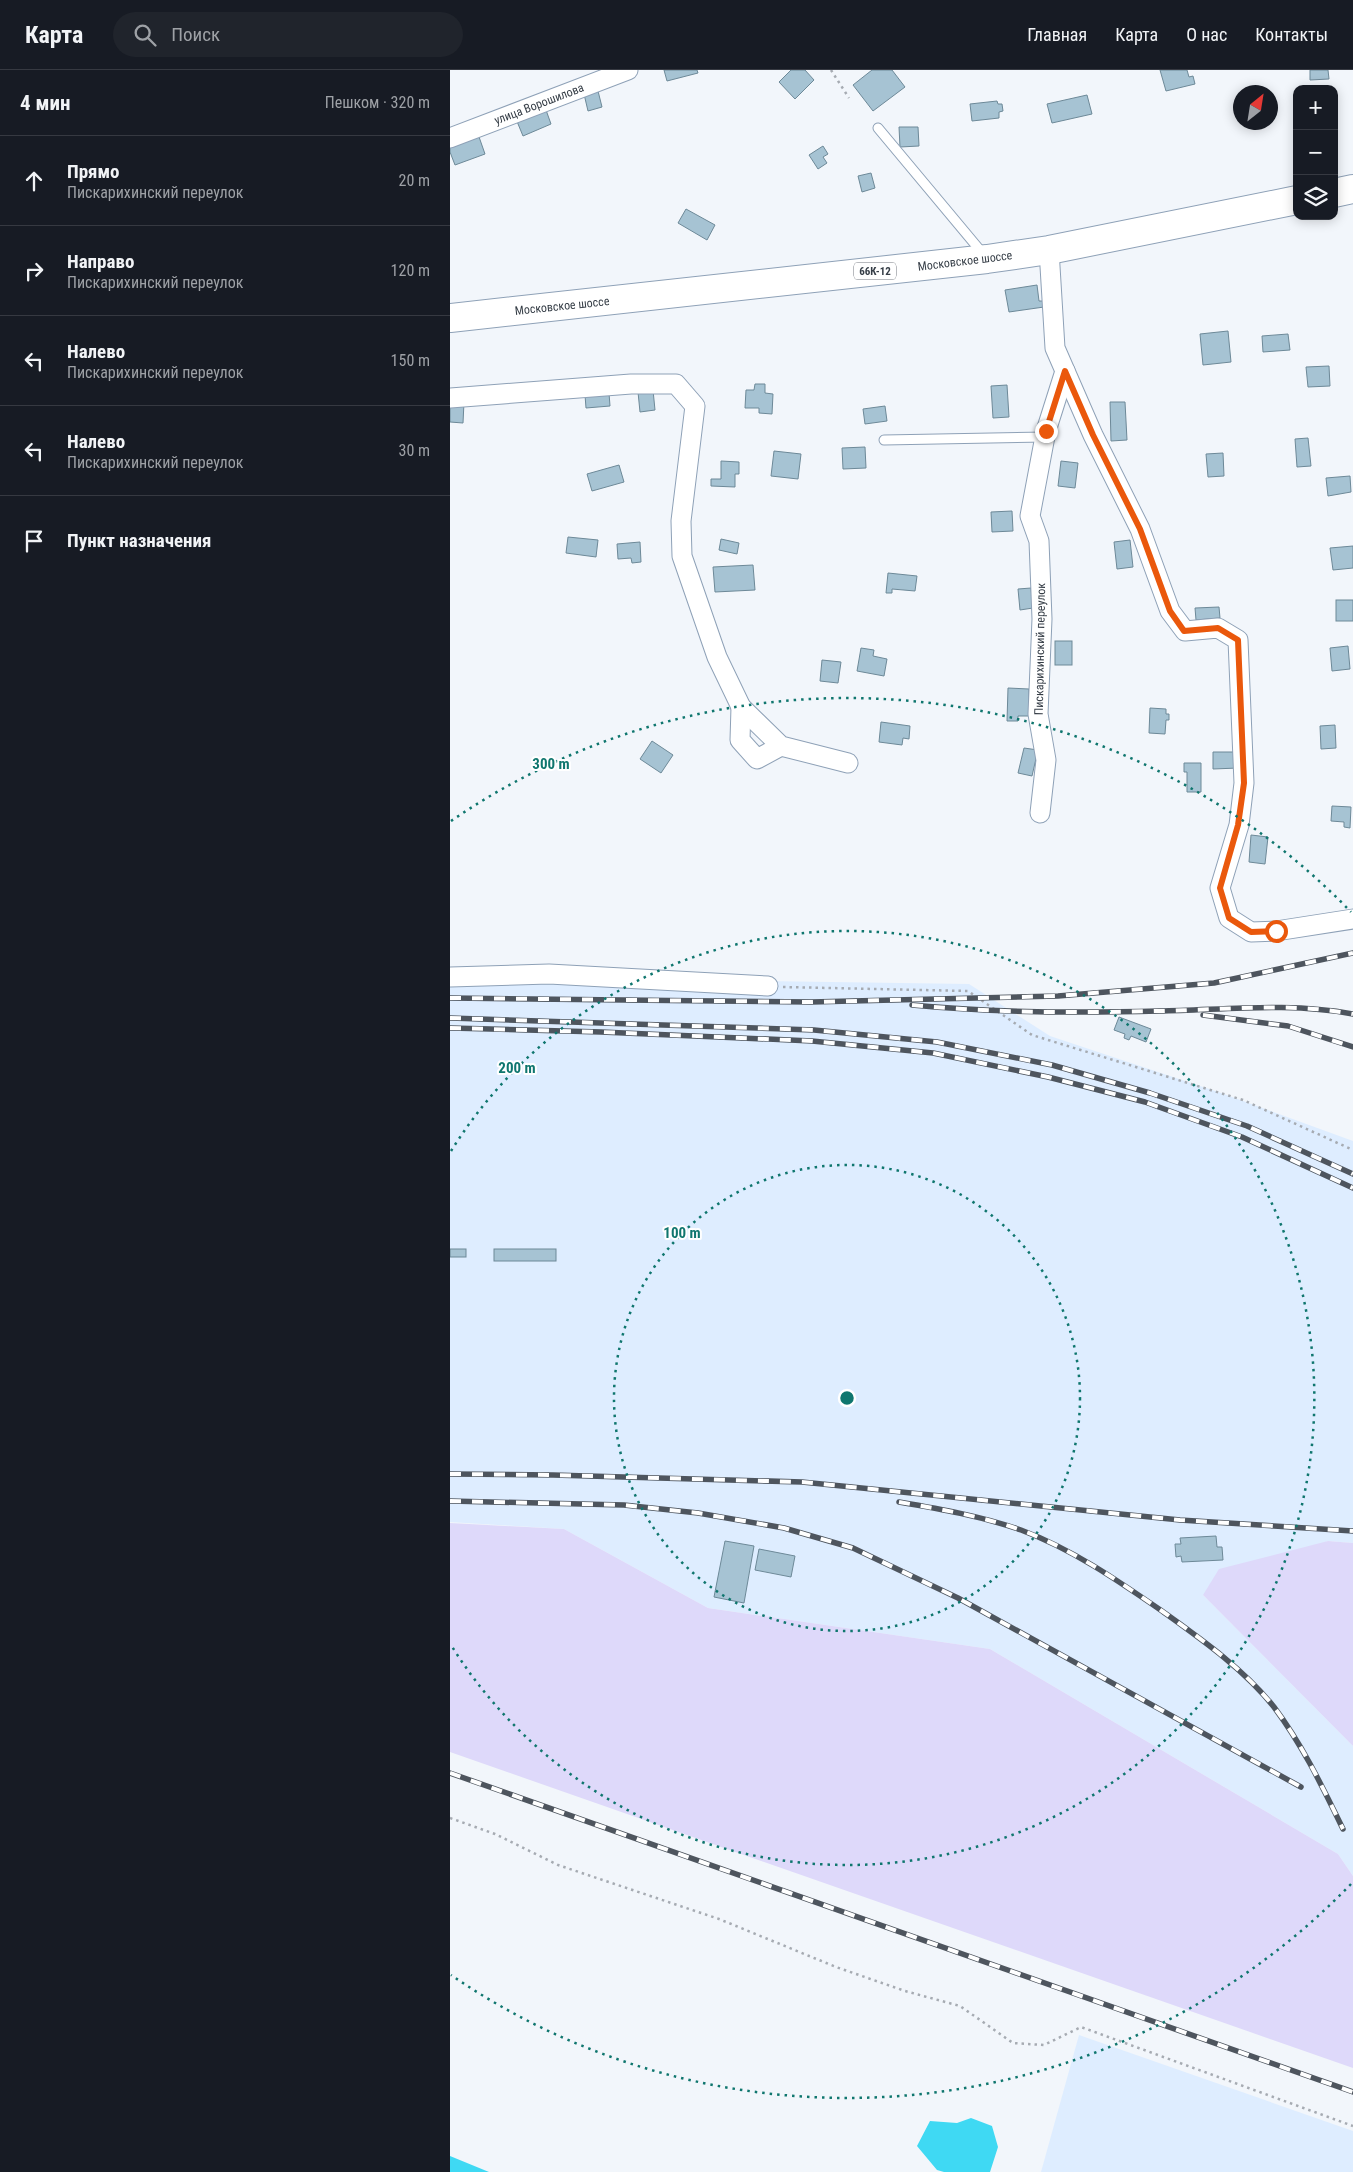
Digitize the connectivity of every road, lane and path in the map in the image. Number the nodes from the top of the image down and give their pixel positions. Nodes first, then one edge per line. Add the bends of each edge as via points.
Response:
1 (628, 70) edge
2 (831, 70) edge
3 (849, 98) dead end
4 (878, 128) dead end
5 (451, 136) edge
6 (1353, 189) edge
7 (1338, 192) edge
8 (1293, 201) edge
9 (1049, 250) junction
10 (987, 259) junction
11 (450, 318) edge
12 (1065, 371) junction
13 (450, 398) edge
14 (1045, 436) junction
15 (884, 440) dead end
16 (741, 707) junction
17 (781, 746) junction
18 (848, 764) dead end
19 (1040, 813) dead end
20 (1353, 919) edge
21 (450, 977) edge
22 (768, 986) joint
23 (1353, 1150) edge
24 (450, 1818) edge
25 (1353, 2126) edge

1 - 5 street, улица Ворошилова
2 - 3 path
4 - 10 lane
6 - 7 main road
8 - 9 main road, Московское шоссе / 66К-12
9 - 10 main road, Московское шоссе / 66К-12
9 - 12 street via 1055,348
10 - 11 main road, Московское шоссе / 66К-12
12 - 14 street, Пискарихинский переулок
12 - 20 street via 1140,529 1170,611 1184,631 1218,628 1238,640 1244,783 1238,825 1220,888 1229,918 1251,932
13 - 16 street via 631,384 676,384 695,406 681,521 682,556 716,657
14 - 15 lane
14 - 19 street, Пискарихинский переулок via 1030,516 1039,541 1042,619 1038,714 1046,760
16 - 17 street
16 - 17 street via 740,740 756,759
17 - 18 street
21 - 22 street via 549,974
22 - 23 path via 968,991 1032,1035 1243,1100
24 - 25 path via 496,1834 558,1866 719,1919 836,1967 960,2006 1013,2043 1044,2045 1081,2026

